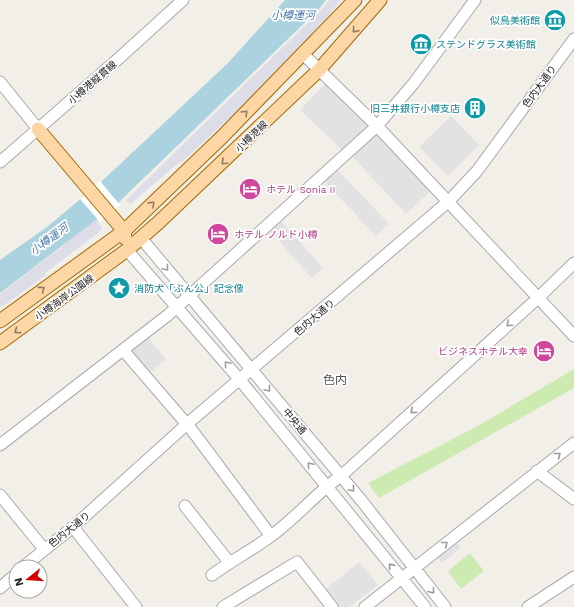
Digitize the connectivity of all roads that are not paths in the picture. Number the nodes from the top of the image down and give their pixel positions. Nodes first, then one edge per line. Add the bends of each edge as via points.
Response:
1 (183, 0) edge
2 (355, 0) edge
3 (380, 0) edge
4 (475, 0) edge
5 (574, 39) edge
6 (303, 54) junction
7 (319, 70) junction
8 (0, 82) edge
9 (377, 126) junction
10 (38, 129) junction
11 (0, 162) edge
12 (449, 201) junction
13 (124, 231) junction
14 (141, 238) junction
15 (127, 250) junction
16 (574, 263) edge
17 (189, 296) junction
18 (538, 298) junction
19 (177, 306) junction
20 (0, 321) edge
21 (574, 336) edge
22 (0, 344) edge
23 (123, 350) junction
24 (252, 370) junction
25 (240, 380) junction
26 (187, 424) junction
27 (574, 443) edge
28 (0, 445) edge
29 (537, 471) junction
30 (341, 476) junction
31 (327, 486) junction
32 (0, 495) edge
33 (574, 499) edge
34 (185, 506) dead end
35 (73, 527) junction
36 (271, 536) junction
37 (44, 549) junction
38 (32, 559) edge
39 (229, 562) junction
40 (414, 568) junction
41 (212, 575) dead end
42 (574, 577) edge
43 (402, 578) junction
44 (8, 581) edge
45 (0, 588) edge
46 (136, 607) edge
47 (223, 607) edge
48 (332, 607) edge
49 (365, 607) edge
50 (424, 607) edge
51 (445, 607) edge
52 (528, 607) edge

1 - 10 street, 小樽港縦貫線
2 - 6 main road, 小樽港線
3 -> 7 main road, 小樽港線
4 - 9 street via 414,83
5 - 12 street, 色内大通り via 477,171
6 - 7 street
13 -> 6 main road, 小樽港線
7 - 9 street
7 -> 14 main road, 小樽港線
8 - 10 street
9 - 12 street
9 - 17 street
10 - 11 street, 小樽港縦貫線
10 - 13 main road
12 - 18 street
12 - 24 street, 色内大通り
13 - 14 main road
13 - 15 main road
20 -> 13 main road, 小樽海岸公園線
14 - 15 main road, 小樽港線
14 -> 17 street, 中央通
15 - 19 street, 中央通
15 -> 22 main road, 小樽海岸公園線
16 - 18 street
17 - 19 street
17 - 24 street, 中央通
18 - 21 street
18 -> 30 street
19 - 23 street
25 -> 19 street, 中央通
23 - 26 street
23 - 28 street
24 - 25 street, 色内大通り
24 -> 30 street, 中央通
25 - 26 street, 色内大通り
31 -> 25 street, 中央通
26 - 35 street, 色内大通り
26 - 36 street
29 -> 27 street
29 - 33 street
40 -> 29 street
30 - 31 street
30 -> 40 street, 中央通
31 - 36 street
43 -> 31 street, 中央通
32 - 37 street
34 - 39 street
35 - 37 street, 色内大通り
35 - 46 street
36 - 39 street
37 - 38 street, 色内大通り
39 - 41 street
40 - 43 street
40 -> 51 street, 中央通
42 - 52 street
43 - 49 street
43 - 50 street, 中央通
44 - 45 street
47 - 48 street via 297,562

